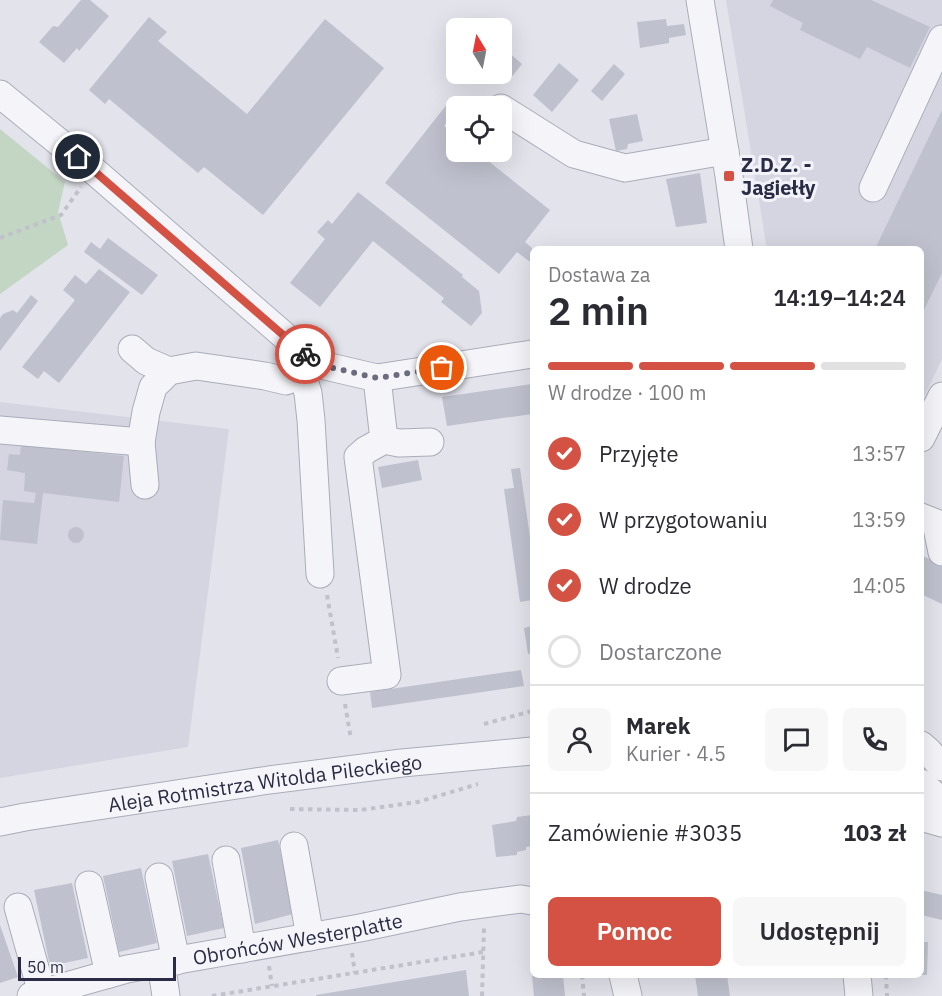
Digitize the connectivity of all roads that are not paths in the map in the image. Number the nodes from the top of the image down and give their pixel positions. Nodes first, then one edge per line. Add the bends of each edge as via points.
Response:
1 (700, 0) edge
2 (942, 39) edge
3 (0, 94) edge
4 (512, 115) edge
5 (725, 151) junction
6 (873, 188) dead end
7 (739, 246) edge
8 (132, 350) dead end
9 (530, 354) edge
10 (309, 369) junction
11 (169, 371) junction
12 (377, 378) junction
13 (942, 396) edge
14 (0, 430) edge
15 (924, 432) edge
16 (384, 440) junction
17 (141, 442) junction
18 (430, 442) dead end
19 (145, 485) dead end
20 (933, 521) edge
21 (942, 552) edge
22 (320, 574) dead end
23 (341, 681) dead end
24 (924, 748) edge
25 (530, 751) edge
26 (942, 767) edge
27 (924, 786) edge
28 (942, 806) edge
29 (924, 817) edge
30 (0, 822) edge
31 (942, 823) edge
32 (294, 846) dead end
33 (226, 860) dead end
34 (159, 877) dead end
35 (89, 885) dead end
36 (530, 901) edge
37 (18, 907) dead end
38 (310, 937) junction
39 (242, 949) junction
40 (168, 962) junction
41 (109, 974) junction
42 (624, 978) edge
43 (856, 978) edge
44 (873, 978) edge
45 (36, 994) edge
46 (166, 996) edge
47 (628, 996) edge
48 (859, 996) edge
49 (874, 996) edge

1 - 5 street
2 - 6 street
3 - 10 street via 93,170
4 - 5 street via 573,154 625,168
5 - 7 street
8 - 11 street
9 - 12 street
10 - 11 street via 286,381 196,366
10 - 12 street
10 - 22 street
11 - 17 street via 153,387
12 - 16 street
13 - 15 street
14 - 17 street
16 - 18 street
16 - 23 street via 358,457 387,675
17 - 19 street
20 - 21 street
24 - 26 street
25 - 30 street, Aleja Rotmistrza Witolda Pileckiego via 358,768
27 - 28 street
29 - 31 street
32 - 38 street
33 - 39 street
34 - 40 street
35 - 41 street
36 - 38 street, Obrońców Westerplatte via 460,907
37 - 45 street
38 - 39 street, Obrońców Westerplatte
39 - 40 street, Obrońców Westerplatte
40 - 41 street, Obrońców Westerplatte
40 - 46 street
41 - 45 street, Obrońców Westerplatte
42 - 47 street
43 - 48 street
44 - 49 street

